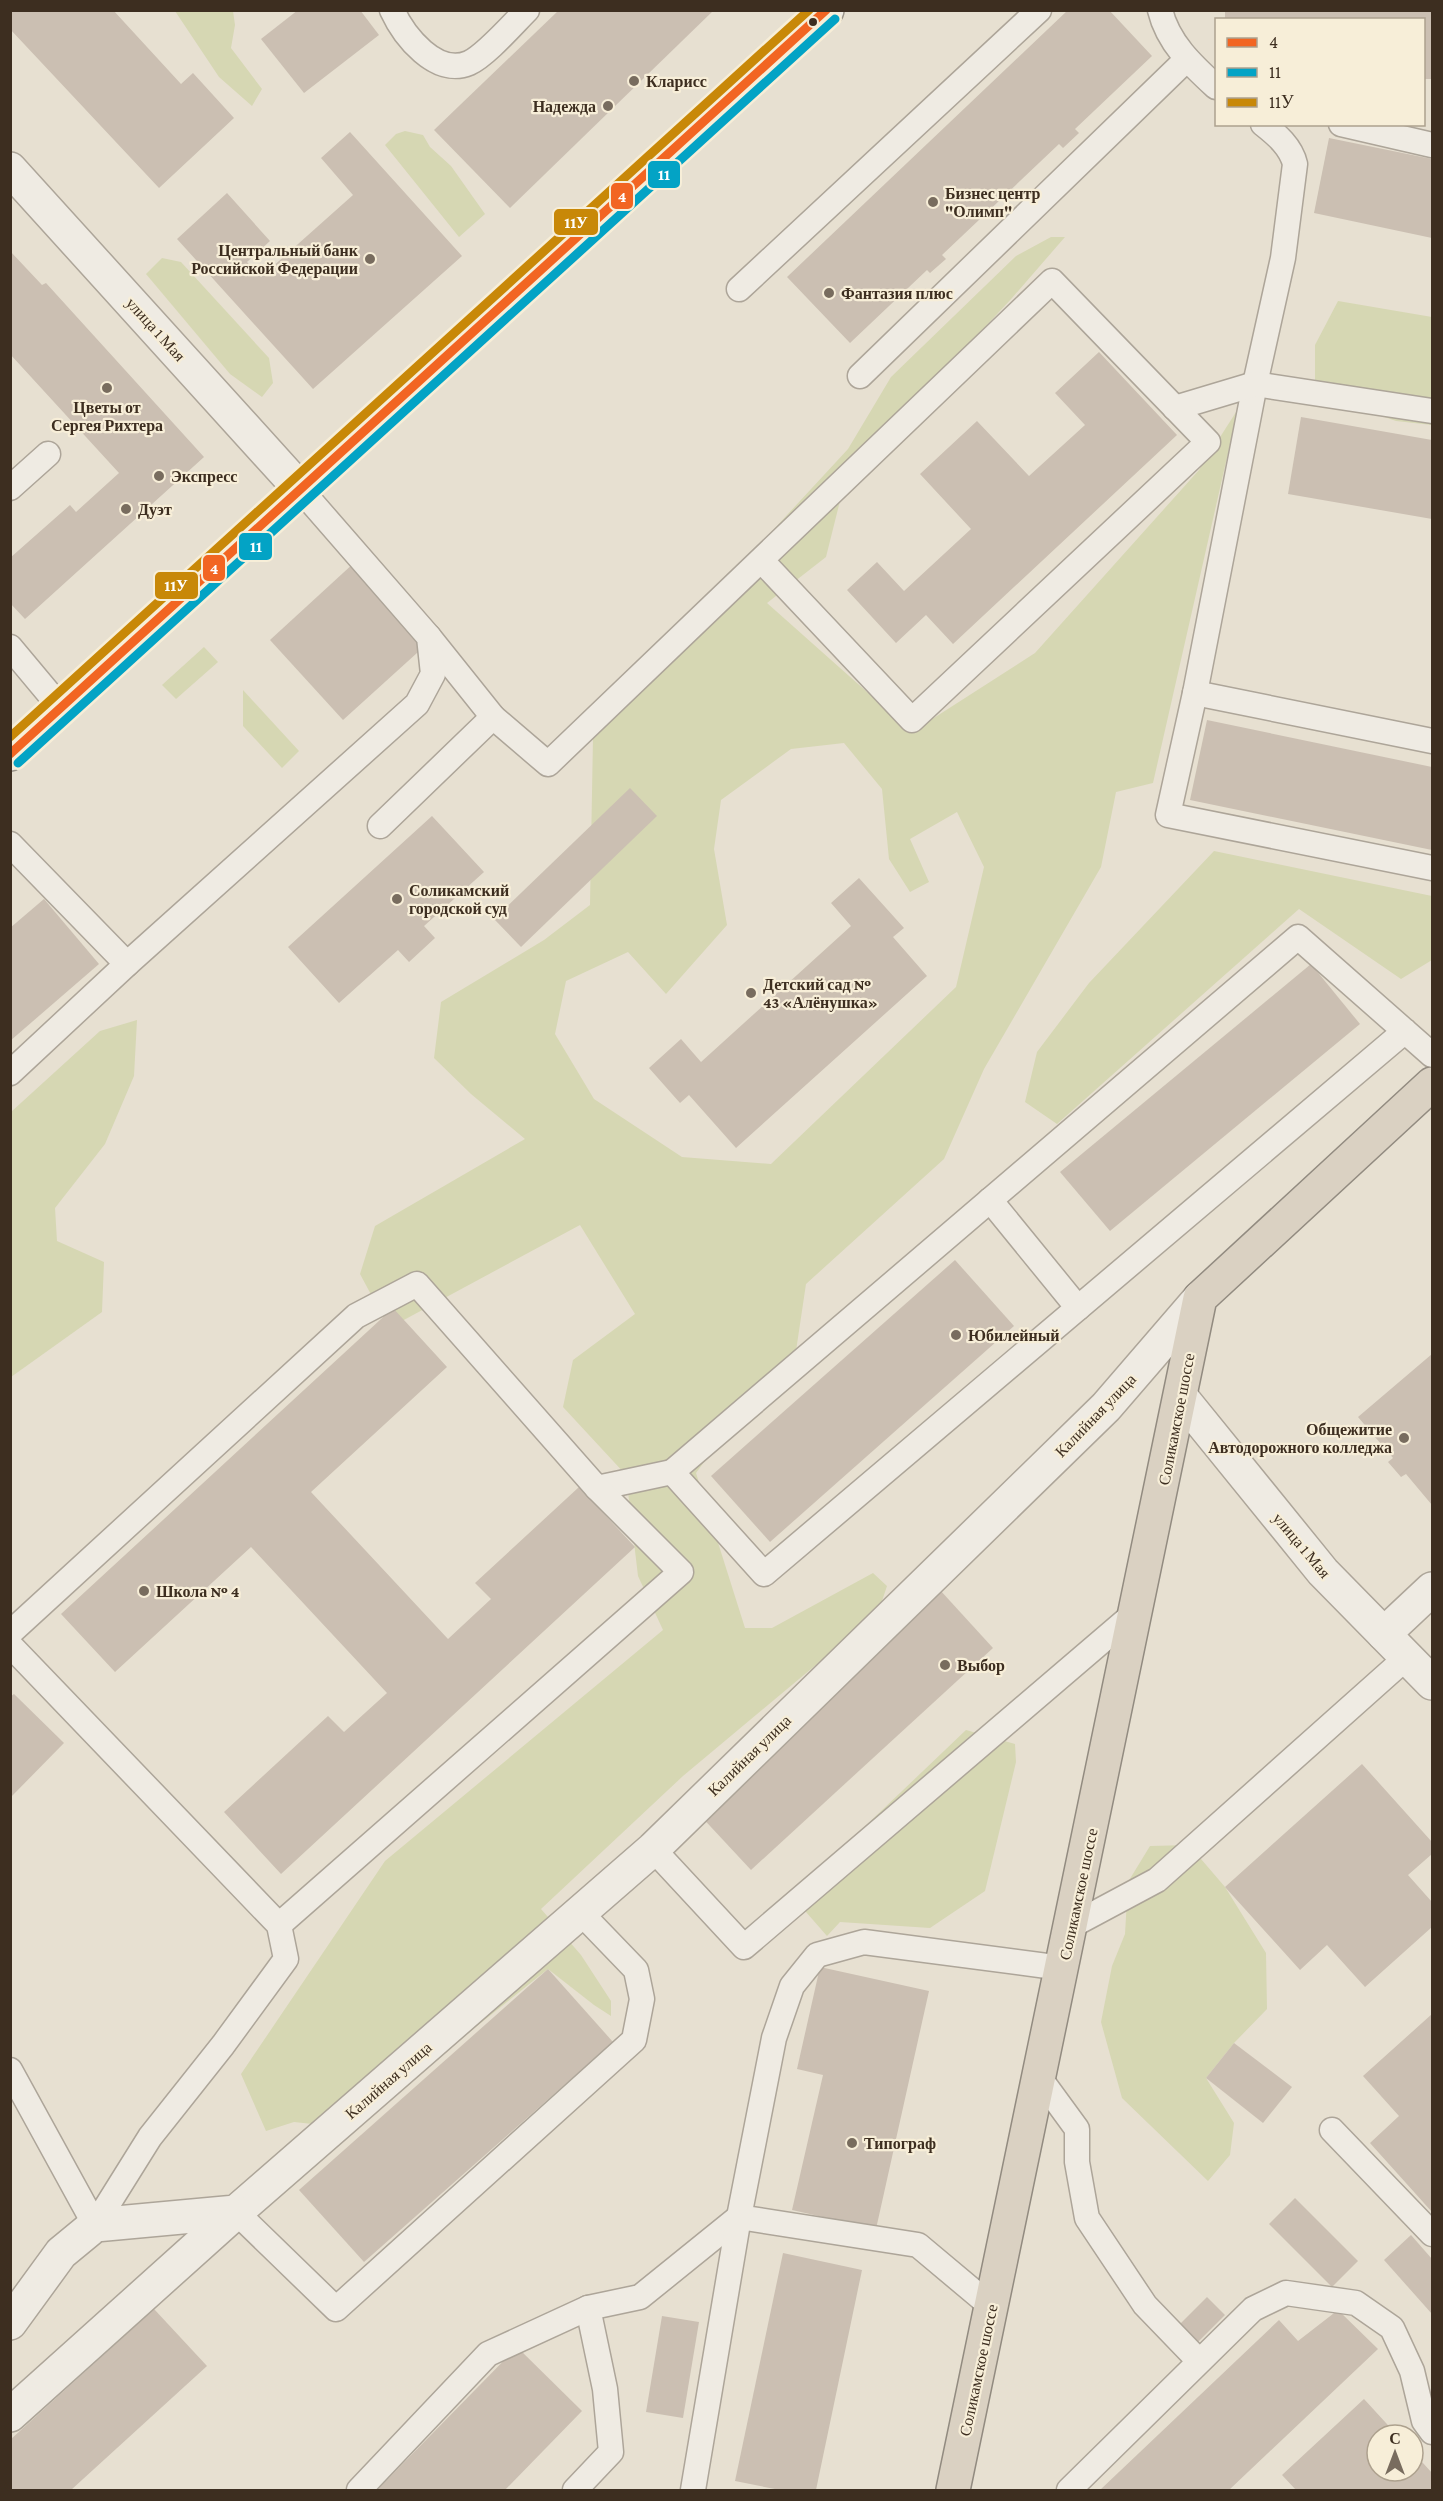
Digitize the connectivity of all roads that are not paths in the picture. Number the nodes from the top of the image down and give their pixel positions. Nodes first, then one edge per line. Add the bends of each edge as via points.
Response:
1 (392, 10) edge
2 (527, 10) edge
3 (827, 10) edge
4 (1039, 10) edge
5 (1160, 10) edge
6 (1186, 60) junction
7 (1215, 86) edge
8 (1270, 126) edge
9 (1350, 126) edge
10 (1432, 145) edge
11 (10, 169) edge
12 (739, 289) dead end
13 (860, 376) dead end
14 (1255, 384) junction
15 (1174, 408) junction
16 (1432, 411) edge
17 (48, 454) dead end
18 (10, 488) edge
19 (301, 490) junction
20 (761, 560) junction
21 (429, 637) junction
22 (10, 646) edge
23 (1195, 693) junction
24 (61, 708) junction
25 (493, 717) junction
26 (1432, 741) edge
27 (10, 754) edge
28 (380, 826) dead end
29 (10, 844) edge
30 (1432, 868) edge
31 (127, 964) junction
32 (1405, 1030) junction
33 (1432, 1055) edge
34 (10, 1073) edge
35 (1432, 1084) edge
36 (990, 1200) junction
37 (1200, 1298) junction
38 (1078, 1308) junction
39 (1181, 1397) junction
40 (672, 1472) junction
41 (597, 1488) junction
42 (1432, 1589) edge
43 (1137, 1611) junction
44 (10, 1633) edge
45 (1384, 1635) junction
46 (10, 1645) edge
47 (1407, 1658) junction
48 (1432, 1683) edge
49 (653, 1849) junction
50 (581, 1913) junction
51 (279, 1925) junction
52 (1071, 1926) junction
53 (1062, 1968) junction
54 (10, 2070) edge
55 (1040, 2077) junction
56 (1332, 2130) dead end
57 (236, 2212) junction
58 (739, 2217) junction
59 (95, 2225) junction
60 (1432, 2234) edge
61 (992, 2307) junction
62 (588, 2308) junction
63 (10, 2323) edge
64 (1199, 2361) junction
65 (10, 2415) edge
66 (1432, 2432) edge
67 (359, 2490) edge
68 (575, 2490) edge
69 (693, 2490) edge
70 (953, 2490) edge
71 (1069, 2490) edge

1 - 2 lane via 421,52 435,62 454,66 469,63
3 - 19 street
4 - 12 lane
5 - 6 lane
6 - 7 lane
6 - 13 lane
8 - 14 lane via 1293,155 1295,164 1283,258
9 - 10 lane
11 - 19 street, улица 1 Мая
14 - 15 lane
14 - 16 lane
14 - 23 lane
15 - 20 lane via 1052,280
15 - 20 lane via 1208,442 912,720
17 - 18 lane
19 - 21 lane
19 - 24 street
20 - 25 lane via 548,764
21 - 25 lane
21 - 31 lane via 433,674 417,704
22 - 24 lane
23 - 26 lane
23 - 30 lane via 1168,815
24 - 27 street
25 - 28 lane
29 - 31 lane
31 - 34 lane
32 - 33 lane
32 - 36 lane via 1298,937
32 - 38 lane
35 - 37 highway, Калийная улица
36 - 38 lane
36 - 40 lane
37 - 39 highway, Соликамское шоссе
37 - 49 street, Калийная улица via 1107,1407
38 - 40 lane via 765,1574
39 - 43 highway, Соликамское шоссе
39 - 45 street, улица 1 Мая via 1323,1572
40 - 41 lane
41 - 44 lane via 417,1284 357,1316
41 - 51 lane via 681,1572
42 - 45 street
43 - 49 lane via 744,1947
43 - 52 highway, Соликамское шоссе
45 - 47 street, улица 1 Мая
46 - 51 lane
47 - 48 street, улица 1 Мая
47 - 52 lane via 1157,1880
49 - 50 street, Калийная улица
50 - 57 street, Калийная улица
50 - 57 lane via 636,1970 642,1999 634,2040 336,2309
51 - 59 lane via 286,1959 150,2137
52 - 53 highway, Соликамское шоссе
53 - 55 highway, Соликамское шоссе
53 - 58 lane via 864,1942 817,1955 792,1986 774,2038
54 - 59 lane
55 - 61 highway, Соликамское шоссе
55 - 64 lane via 1077,2129 1077,2162 1087,2218 1146,2305
56 - 60 lane
57 - 59 street
57 - 65 street, Калийная улица
58 - 61 lane via 918,2245
58 - 62 lane via 640,2297
58 - 69 lane
59 - 63 street via 61,2253
61 - 70 highway, Соликамское шоссе
62 - 67 lane via 489,2354
62 - 68 lane via 605,2389 611,2452
64 - 66 lane via 1252,2309 1286,2293 1356,2303 1392,2328 1412,2371 1424,2421
64 - 71 lane

